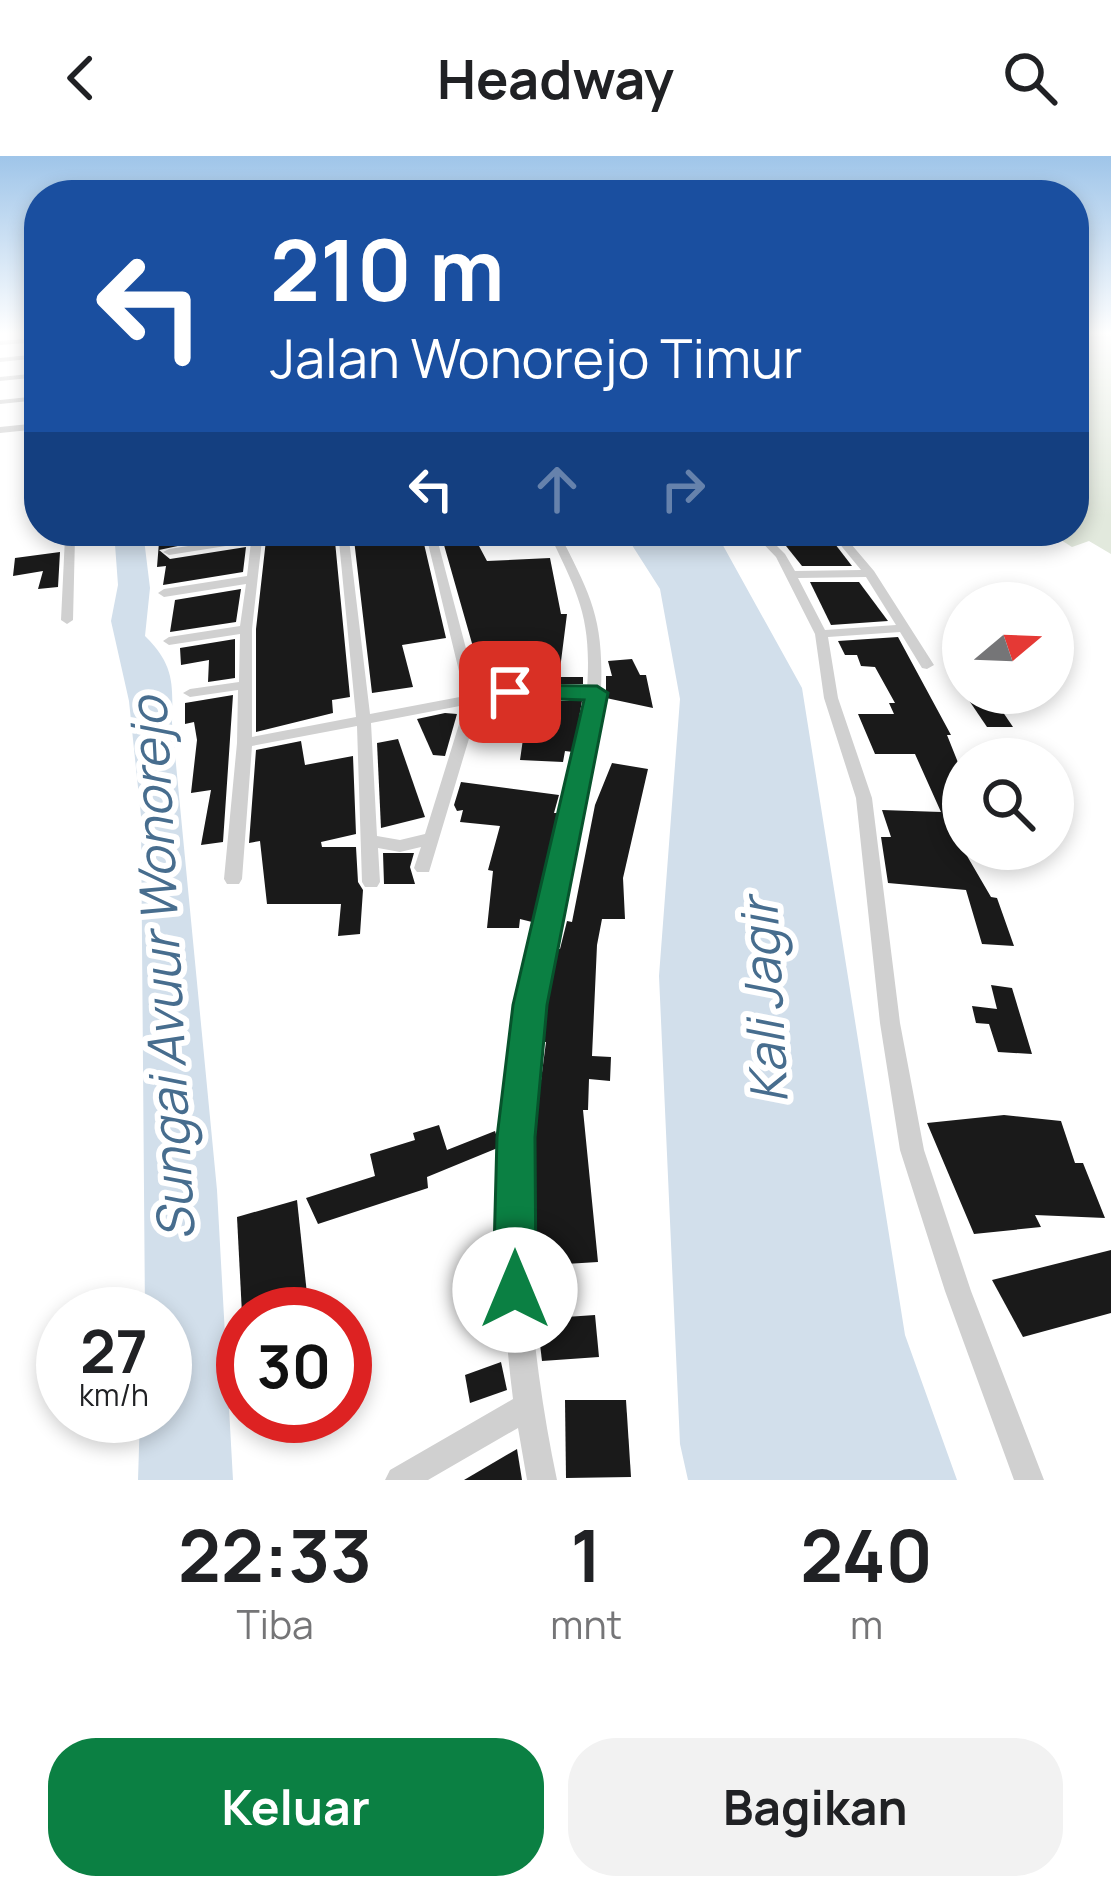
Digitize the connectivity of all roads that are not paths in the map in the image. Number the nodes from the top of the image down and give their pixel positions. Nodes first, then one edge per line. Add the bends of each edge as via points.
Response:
1 (5, 401) edge
2 (2, 430) edge
3 (70, 546) edge
4 (199, 546) edge
5 (257, 546) edge
6 (345, 546) edge
7 (434, 546) edge
8 (560, 546) edge
9 (768, 546) edge
10 (847, 546) edge
11 (169, 552) dead end
12 (870, 573) junction
13 (791, 575) junction
14 (253, 579) junction
15 (164, 593) dead end
16 (67, 620) dead end
17 (905, 628) junction
18 (246, 629) junction
19 (821, 634) junction
20 (169, 641) dead end
21 (927, 664) dead end
22 (245, 685) junction
23 (190, 693) dead end
24 (597, 693) junction
25 (472, 700) junction
26 (364, 721) junction
27 (245, 742) junction
28 (432, 838) junction
29 (369, 841) junction
30 (423, 868) dead end
31 (233, 879) dead end
32 (371, 882) dead end
33 (525, 1408) junction
34 (400, 1480) edge
35 (542, 1480) edge
36 (1029, 1480) edge

1 - 2 street
3 - 16 street
4 - 11 street
5 - 14 street
6 - 26 street
7 - 25 street
8 - 24 street via 592,618
9 - 13 street
10 - 12 street
12 - 13 street
12 - 17 street
13 - 19 street
14 - 15 street
14 - 18 street
17 - 19 street
17 - 21 street
18 - 20 street
18 - 22 street
19 - 36 street via 831,698 864,798 912,1150
22 - 23 street
22 - 27 street
24 - 25 street
24 - 33 street via 530,1005 518,1115 515,1290
25 - 26 street
25 - 28 street
26 - 27 street
26 - 29 street
27 - 31 street
28 - 29 street via 400,846
28 - 30 street
29 - 32 street
33 - 34 street
33 - 35 street

